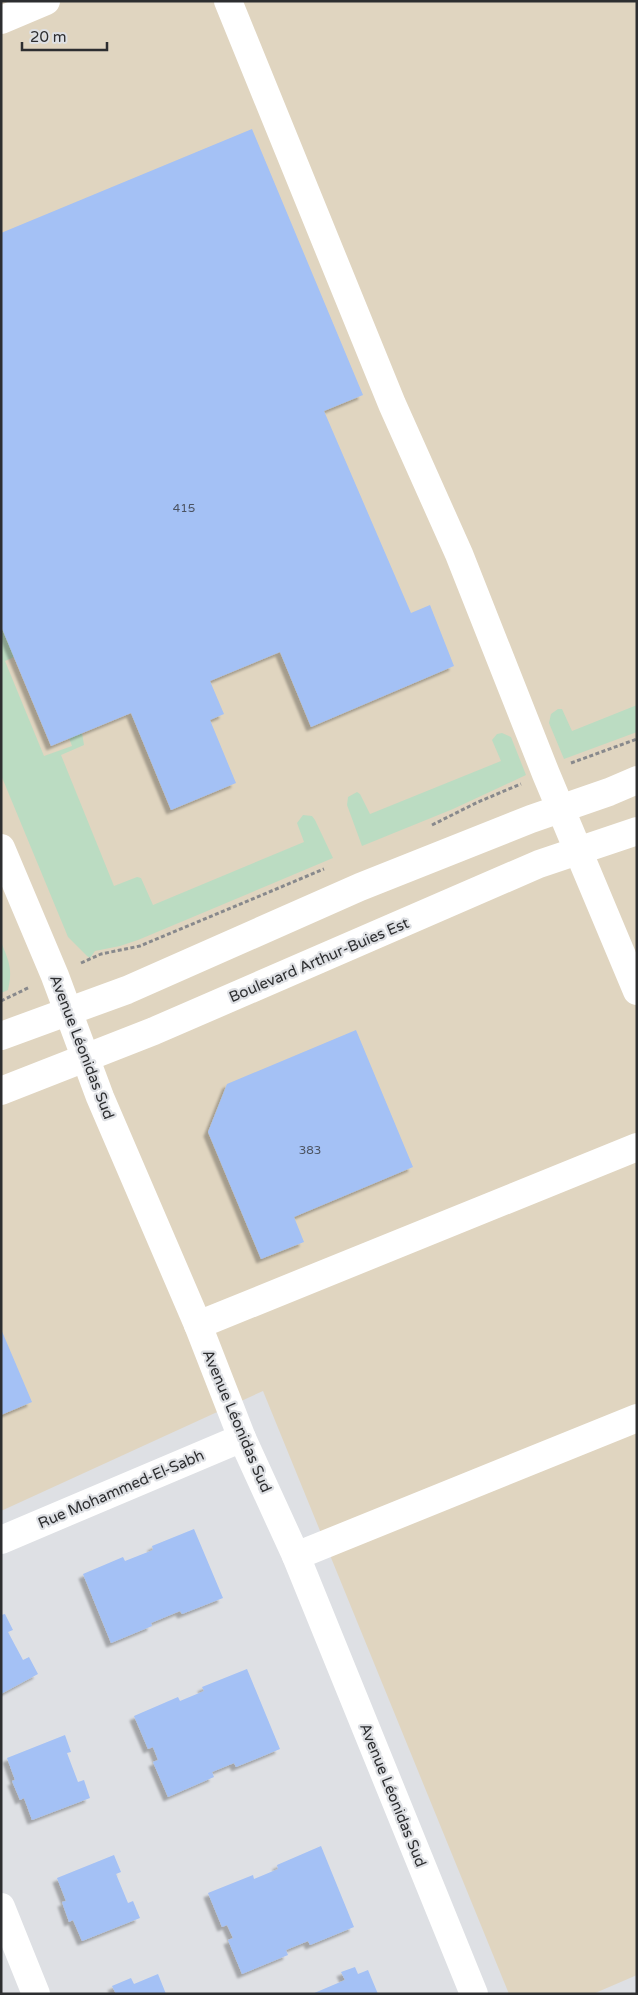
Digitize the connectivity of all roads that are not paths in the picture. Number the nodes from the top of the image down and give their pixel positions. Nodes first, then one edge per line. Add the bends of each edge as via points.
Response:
1 (46, 1) edge
2 (228, 1) edge
3 (1, 20) edge
4 (637, 780) edge
5 (560, 808) junction
6 (637, 831) edge
7 (1, 848) edge
8 (579, 851) junction
9 (637, 991) edge
10 (68, 1012) junction
11 (1, 1036) edge
12 (86, 1058) junction
13 (1, 1092) edge
14 (637, 1147) edge
15 (198, 1326) junction
16 (637, 1418) edge
17 (242, 1438) junction
18 (1, 1540) edge
19 (296, 1556) junction
20 (3, 1915) edge
21 (36, 1994) edge
22 (474, 1994) edge

1 - 3 street
2 - 5 street via 392,404 459,554
4 - 5 street
5 - 8 street
5 - 10 street via 360,887 127,990
6 - 8 street, Boulevard Arthur-Buies Est
7 - 10 street, Avenue Léonidas Sud
8 - 9 street
8 - 12 street, Boulevard Arthur-Buies Est via 539,864
10 - 11 street
10 - 12 street, Avenue Léonidas Sud
12 - 13 street, Boulevard Arthur-Buies Est
12 - 15 street, Avenue Léonidas Sud
14 - 15 street
15 - 17 street, Avenue Léonidas Sud
16 - 19 street
17 - 18 street, Rue Mohammed-El-Sabh
17 - 19 street, Avenue Léonidas Sud
19 - 22 street, Avenue Léonidas Sud
20 - 21 street

